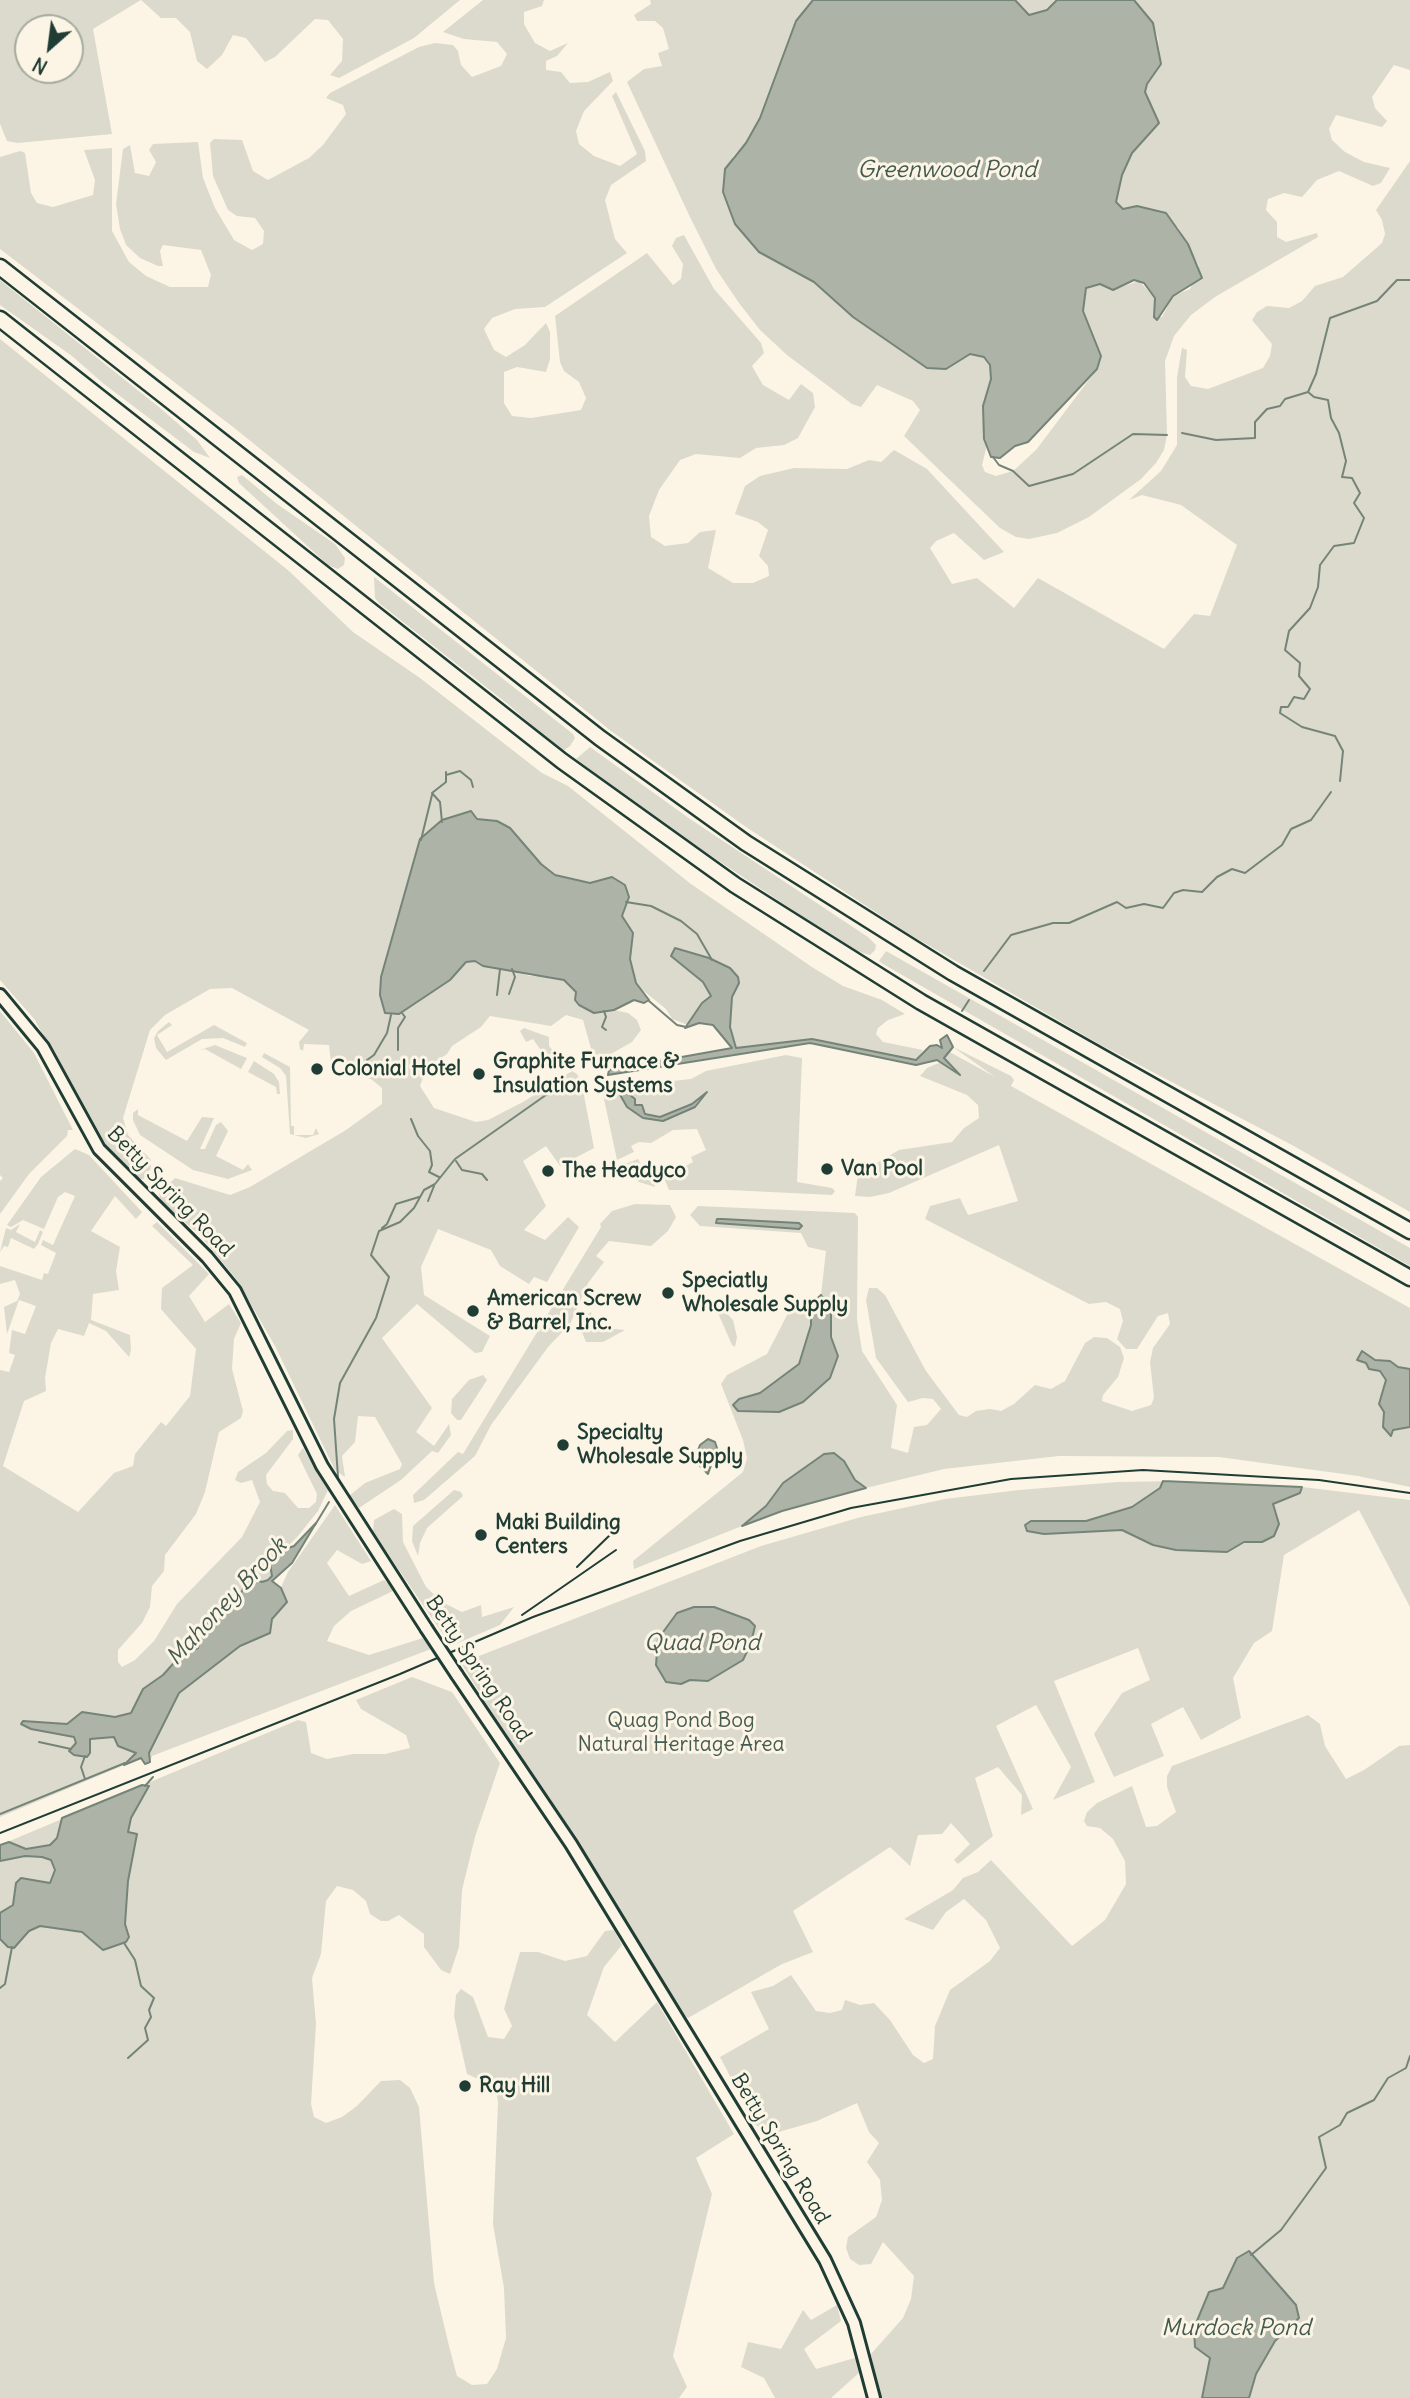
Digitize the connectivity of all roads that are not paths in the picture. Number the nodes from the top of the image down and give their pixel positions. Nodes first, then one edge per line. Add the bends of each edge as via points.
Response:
1 (0, 267) edge
2 (0, 319) edge
3 (0, 995) edge
4 (1410, 1231) edge
5 (1410, 1278) edge
6 (874, 2398) edge

1 - 4 highway via 600,738 746,843 918,952
2 - 5 highway via 562,761 716,872 912,996
3 - 6 street, Betty Spring Road, bridge via 43,1047 99,1149 207,1256 234,1292 322,1465 579,1856 825,2260 856,2330

